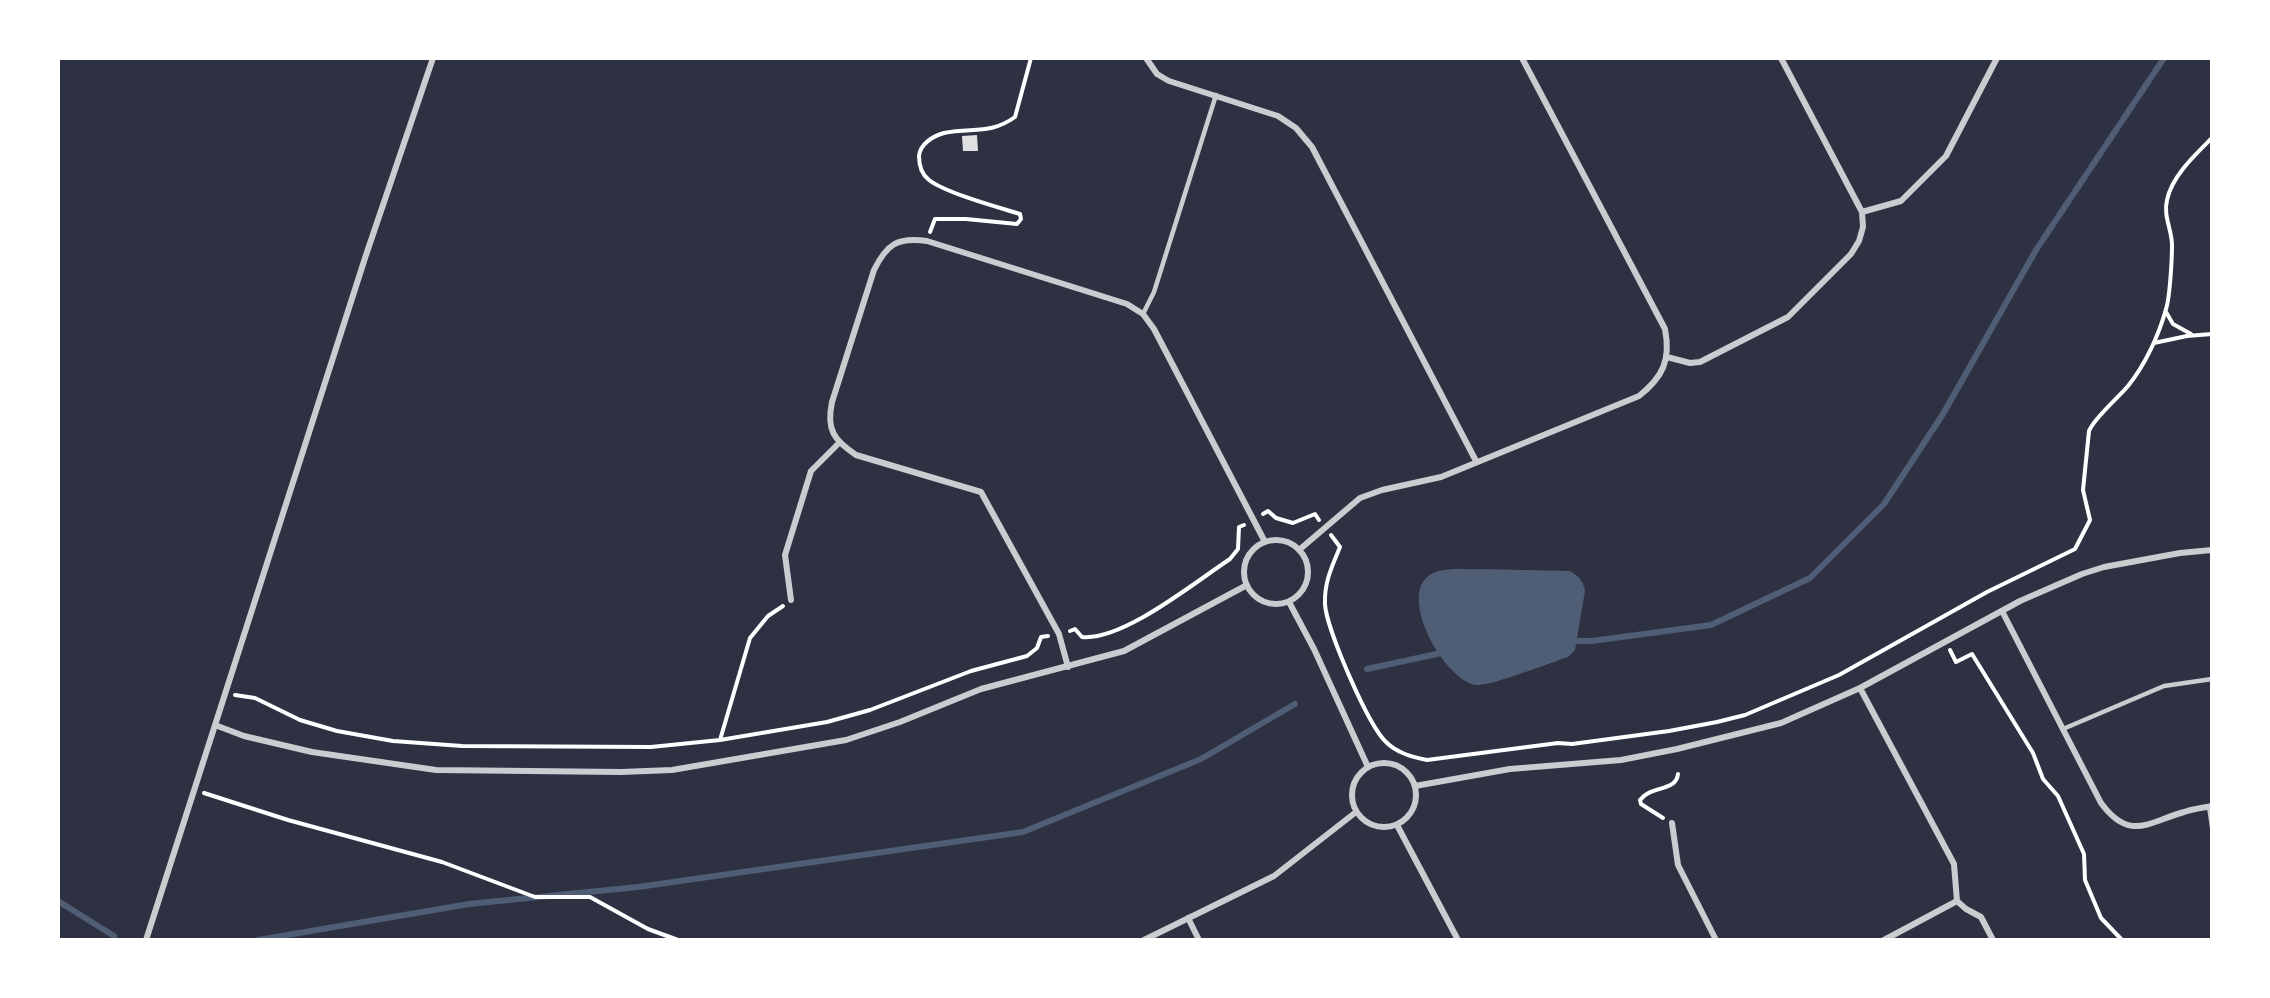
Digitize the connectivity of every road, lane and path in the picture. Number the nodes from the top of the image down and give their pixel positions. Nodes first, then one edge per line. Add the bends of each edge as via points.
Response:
1 (433, 58) edge
2 (1031, 58) edge
3 (1146, 58) edge
4 (1522, 58) edge
5 (1781, 58) edge
6 (1997, 58) edge
7 (1216, 95) junction
8 (2211, 138) edge
9 (1862, 212) junction
10 (927, 241) junction
11 (2165, 311) junction
12 (1143, 314) junction
13 (2211, 334) edge
14 (2193, 335) junction
15 (2153, 343) junction
16 (1667, 357) junction
17 (839, 443) junction
18 (1476, 461) junction
19 (1253, 519) junction
20 (1325, 528) junction
21 (1266, 542) junction
22 (1299, 550) junction
23 (2211, 550) edge
24 (1247, 585) junction
25 (791, 600) joint
26 (1289, 602) junction
27 (2002, 611) junction
28 (1934, 622) junction
29 (1059, 634) junction
30 (1945, 642) junction
31 (1068, 668) junction
32 (2211, 679) edge
33 (1860, 688) junction
34 (226, 693) junction
35 (215, 725) junction
36 (2063, 729) junction
37 (720, 740) junction
38 (1368, 766) junction
39 (1678, 774) dead end
40 (1415, 786) junction
41 (195, 790) junction
42 (2210, 806) edge
43 (1356, 812) junction
44 (1672, 823) joint
45 (1397, 825) junction
46 (2211, 827) edge
47 (1957, 901) junction
48 (1188, 918) junction
49 (146, 939) edge
50 (678, 939) edge
51 (1143, 939) edge
52 (1199, 939) edge
53 (1458, 939) edge
54 (1716, 939) edge
55 (1884, 939) edge
56 (1993, 939) edge
57 (2122, 939) edge

1 - 34 street
2 - 10 path via 1015,117 996,128 943,134 924,144 919,160 920,170 928,180 1020,214 1021,219 1017,224 935,219
3 - 7 street via 1157,74 1169,81
4 - 16 street via 1665,329
5 - 9 street
6 - 9 street via 1946,156 1901,201
7 - 12 lane via 1154,292
7 - 18 street via 1278,116 1296,128 1312,147
8 - 11 path via 2191,158 2167,198 2172,244
9 - 16 street via 1863,227 1851,254 1788,317 1700,362
10 - 12 street via 1127,304
10 - 17 street via 898,242 882,253 874,270 829,415
11 - 14 path via 2173,324
11 - 15 path
12 - 19 street
13 - 14 path
14 - 15 path
15 - 28 path via 2130,384 2092,423 2083,490 2090,520 2074,549
16 - 18 street via 1652,386 1639,396
17 - 25 street via 811,471 784,555
17 - 29 street via 856,455 981,492
18 - 20 street via 1441,477 1360,498
19 - 20 path via 1268,511 1293,523 1315,514
19 - 21 street
19 - 29 path via 1239,527 1238,549 1230,559 1152,613 1095,638 1082,637 1076,629
20 - 22 street
20 - 28 path via 1340,547 1325,588 1330,631 1370,720 1384,740 1402,753 1427,760 1669,731 1745,715 1839,675
21 - 22 street via 1283,541
21 - 24 street via 1246,564
22 - 26 street via 1305,558 1308,579
23 - 27 street via 2104,567
24 - 26 street via 1260,600
24 - 31 street via 1124,651
25 - 37 path via 768,616 750,638
26 - 38 street
27 - 30 street
27 - 36 street
28 - 30 path
29 - 31 street
29 - 37 path via 1041,637 1028,656 970,671 870,710 827,722
30 - 33 street
30 - 57 path via 1956,662 1972,654 2033,753 2084,854 2085,880 2101,918
31 - 35 street via 981,689 846,740 672,770 436,770 312,752
32 - 36 lane via 2164,686
33 - 40 street via 1781,723 1677,749 1621,760 1510,769
33 - 47 street via 1954,864
34 - 35 street
34 - 37 path via 255,698 300,720 393,741 462,746 651,747
35 - 41 street
36 - 42 street via 2111,817 2123,823 2150,825
38 - 40 street via 1392,763 1407,772
38 - 43 street via 1353,786 1351,795
39 - 44 path via 1674,785 1653,789 1640,800
40 - 45 street via 1411,813
41 - 49 street
41 - 50 path via 442,862 535,897 590,897
42 - 46 lane
43 - 45 street via 1370,824
43 - 48 street via 1274,876
44 - 54 street via 1678,865
45 - 53 street
47 - 55 street
47 - 56 street via 1981,917
48 - 51 street
48 - 52 street

